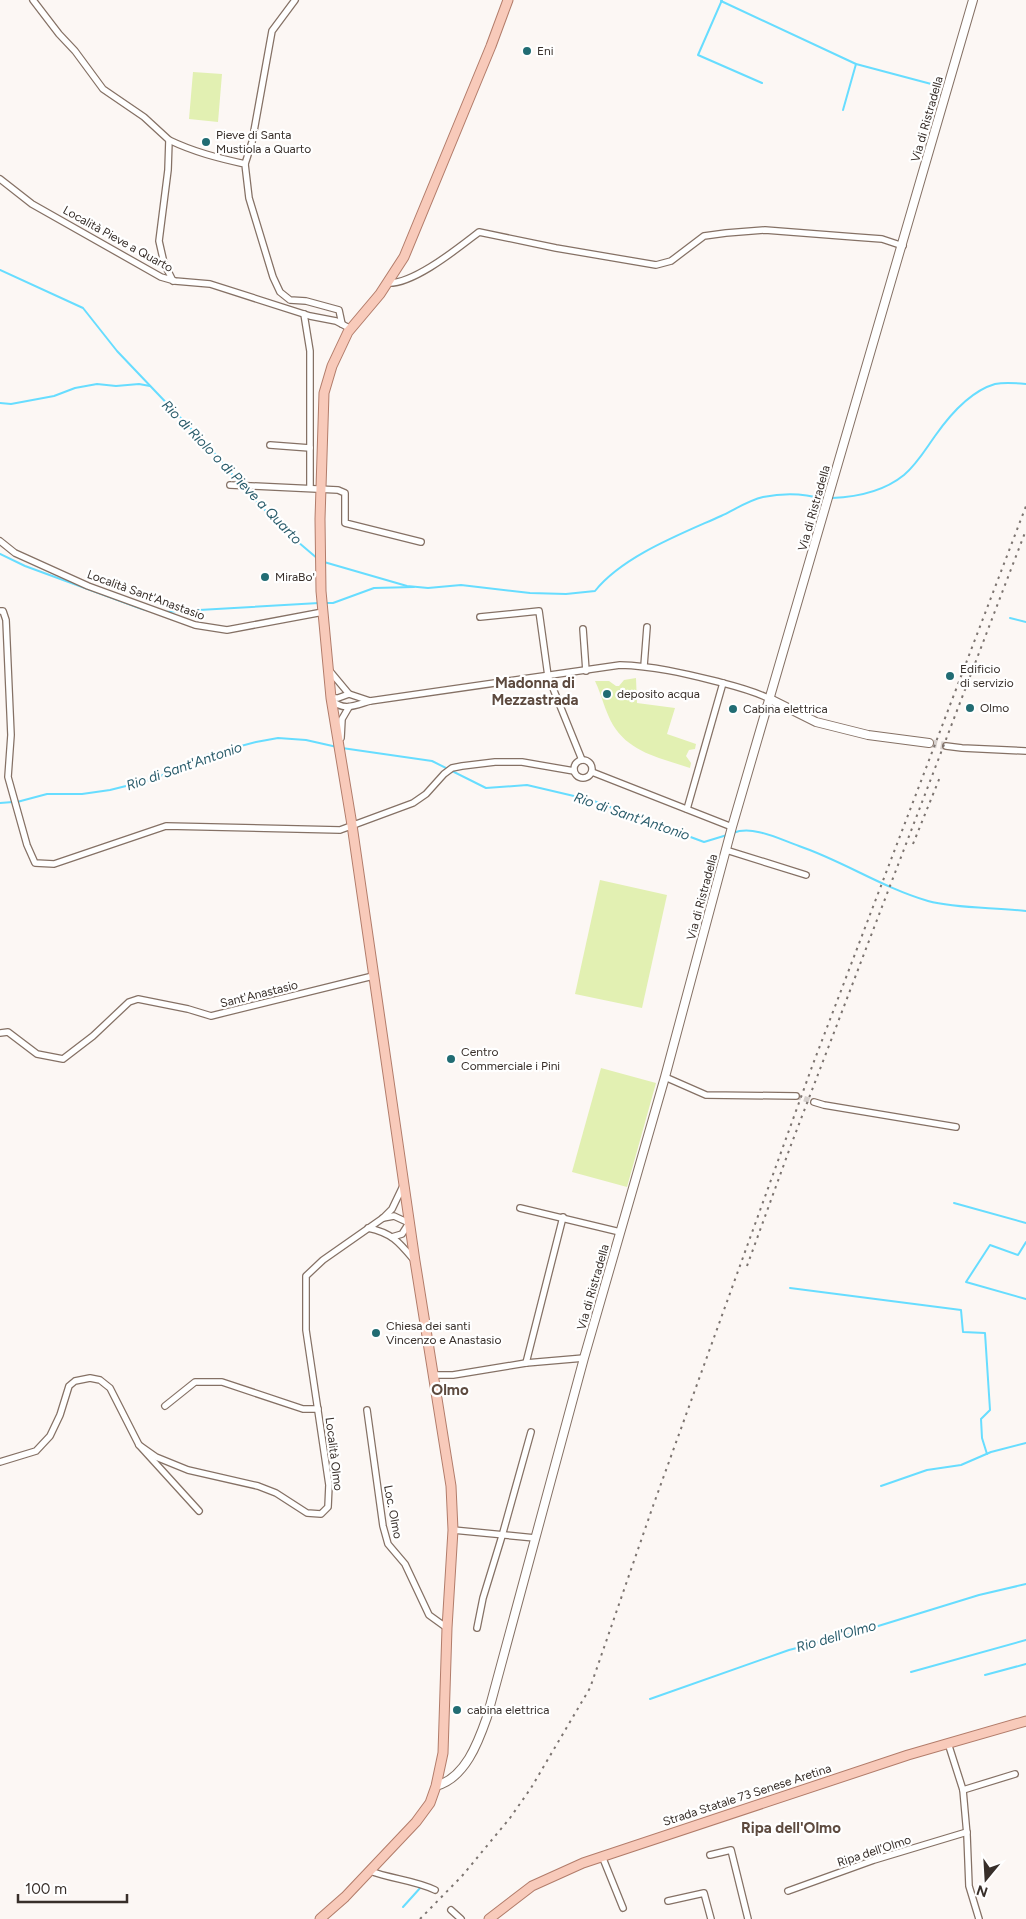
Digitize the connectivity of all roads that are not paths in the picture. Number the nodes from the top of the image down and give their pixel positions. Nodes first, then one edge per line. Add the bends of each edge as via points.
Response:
1 (33, 0) edge
2 (295, 0) edge
3 (508, 0) edge
4 (973, 0) edge
5 (169, 140) junction
6 (245, 164) junction
7 (0, 179) edge
8 (903, 246) junction
9 (173, 280) junction
10 (387, 283) junction
11 (304, 314) junction
12 (342, 324) junction
13 (351, 329) junction
14 (270, 445) dead end
15 (310, 448) junction
16 (230, 485) dead end
17 (310, 488) junction
18 (321, 488) junction
19 (0, 541) edge
20 (421, 542) dead end
21 (0, 611) edge
22 (323, 612) junction
23 (480, 617) dead end
24 (647, 627) dead end
25 (583, 629) dead end
26 (644, 666) junction
27 (328, 669) junction
28 (586, 671) junction
29 (548, 676) junction
30 (723, 683) junction
31 (349, 694) junction
32 (331, 698) junction
33 (770, 700) junction
34 (370, 701) junction
35 (349, 707) junction
36 (338, 740) junction
37 (929, 743) tunnel mouth
38 (946, 746) tunnel mouth
39 (1026, 751) edge
40 (582, 760) junction
41 (574, 772) junction
42 (592, 772) junction
43 (688, 809) junction
44 (352, 825) junction
45 (732, 827) junction
46 (726, 850) junction
47 (806, 875) dead end
48 (373, 976) junction
49 (0, 1033) edge
50 (665, 1077) junction
51 (796, 1096) tunnel mouth
52 (814, 1102) tunnel mouth
53 (956, 1127) dead end
54 (404, 1184) junction
55 (520, 1208) dead end
56 (563, 1217) junction
57 (383, 1218) junction
58 (409, 1223) junction
59 (368, 1228) junction
60 (620, 1232) junction
61 (392, 1237) junction
62 (415, 1261) junction
63 (584, 1358) junction
64 (526, 1363) junction
65 (432, 1375) junction
66 (165, 1406) dead end
67 (318, 1409) junction
68 (367, 1410) dead end
69 (531, 1432) dead end
70 (139, 1445) junction
71 (0, 1462) edge
72 (199, 1511) dead end
73 (453, 1530) junction
74 (502, 1536) junction
75 (535, 1538) junction
76 (447, 1628) junction
77 (477, 1628) dead end
78 (1026, 1721) edge
79 (948, 1743) junction
80 (1015, 1774) dead end
81 (436, 1786) junction
82 (963, 1790) junction
83 (967, 1832) junction
84 (710, 1855) dead end
85 (602, 1856) junction
86 (370, 1871) junction
87 (435, 1890) dead end
88 (788, 1892) dead end
89 (668, 1901) dead end
90 (623, 1908) dead end
91 (450, 1910) dead end
92 (320, 1919) edge
93 (461, 1919) edge
94 (489, 1919) edge
95 (711, 1919) edge
96 (748, 1919) edge
97 (979, 1919) edge

1 - 5 street via 103,89 144,117
2 - 6 street via 272,31
3 - 10 main road via 404,257
4 - 8 street, Via di Ristradella
5 - 6 street via 192,151
5 - 9 street via 159,241 164,263
6 - 12 street via 249,198 280,292 290,300 338,310
7 - 9 street, Località Pieve a Quarto via 32,204 161,277
8 - 10 street via 882,239 765,230 726,233 704,236 671,261 656,265 479,232 410,279 396,284
8 - 33 street, Via di Ristradella
9 - 11 street, Località Pieve a Quarto via 210,284
10 - 13 main road
11 - 12 street, Località Pieve a Quarto
11 - 15 street via 310,350
12 - 13 street, Località Pieve a Quarto
13 - 18 main road via 332,366 324,393
14 - 15 street
15 - 17 street
16 - 17 street
17 - 18 street
18 - 20 street via 345,493 345,523
18 - 22 main road
19 - 22 street, Località Sant'Anastasio via 14,553 88,586 195,625 227,630
21 - 44 street via 6,620 11,735 8,777 34,863 54,864 166,826 340,830
22 - 27 main road
23 - 29 street via 539,611
24 - 26 street
25 - 28 street
26 - 28 street via 620,665
26 - 30 street
27 - 31 street
27 - 32 main road
28 - 29 street
29 - 34 street
29 - 40 street
30 - 33 street via 753,691
30 - 43 street
31 - 32 street
31 - 34 street
32 - 35 street via 337,705
32 - 36 main road
33 - 37 street via 816,722 868,735
33 - 45 street, Via di Ristradella
34 - 35 street
35 - 36 street via 342,719 341,738
36 - 44 main road
38 - 39 street
40 - 41 street via 576,764
40 - 42 street via 590,764
41 - 42 street via 583,778
41 - 44 street via 522,762 457,767 444,774 413,803
42 - 43 street
43 - 45 street
44 - 48 main road
45 - 46 street, Via di Ristradella
46 - 47 street
46 - 50 street, Via di Ristradella
48 - 49 street, Sant'Anastasio via 211,1016 138,999 129,1002 63,1059 37,1054 8,1032
48 - 54 main road
50 - 51 street via 706,1095
50 - 60 street, Via di Ristradella
52 - 53 street
54 - 57 street via 392,1209
54 - 58 main road
55 - 56 street
56 - 60 street
56 - 64 street
57 - 58 street via 394,1216
57 - 59 street
58 - 61 street via 402,1234
58 - 62 main road
59 - 61 street
59 - 67 street, Località Olmo via 306,1276 306,1330
60 - 63 street, Via di Ristradella
61 - 62 street
62 - 65 main road
63 - 64 street
63 - 75 street, Via di Ristradella
64 - 65 street via 453,1375
65 - 73 main road via 450,1486
66 - 67 street via 195,1382 222,1382 303,1409
67 - 70 street, Località Olmo via 329,1498 328,1507 322,1514 307,1514 276,1493 258,1486 188,1470 156,1457
68 - 76 street, Loc. Olmo via 388,1544 405,1564 429,1615
69 - 74 street
70 - 71 street via 110,1388 100,1380 90,1378 75,1381 69,1386 50,1436 36,1451
70 - 72 street
73 - 74 street
73 - 76 main road
74 - 75 street
74 - 77 street
75 - 81 street, Via di Ristradella via 481,1736 464,1766 445,1783
76 - 81 main road via 443,1753
78 - 79 main road, Strada Statale 73 Senese Aretina
79 - 82 street
79 - 85 main road, Strada Statale 73 Senese Aretina
80 - 82 street
81 - 86 main road via 430,1803 416,1822
82 - 83 street
83 - 88 street, Ripa dell'Olmo via 874,1860
83 - 97 street via 969,1886
84 - 96 street via 730,1850
85 - 90 street
85 - 94 main road, Strada Statale 73 Senese Aretina via 532,1886
86 - 87 street
86 - 92 main road
89 - 95 street via 704,1893
91 - 93 street

